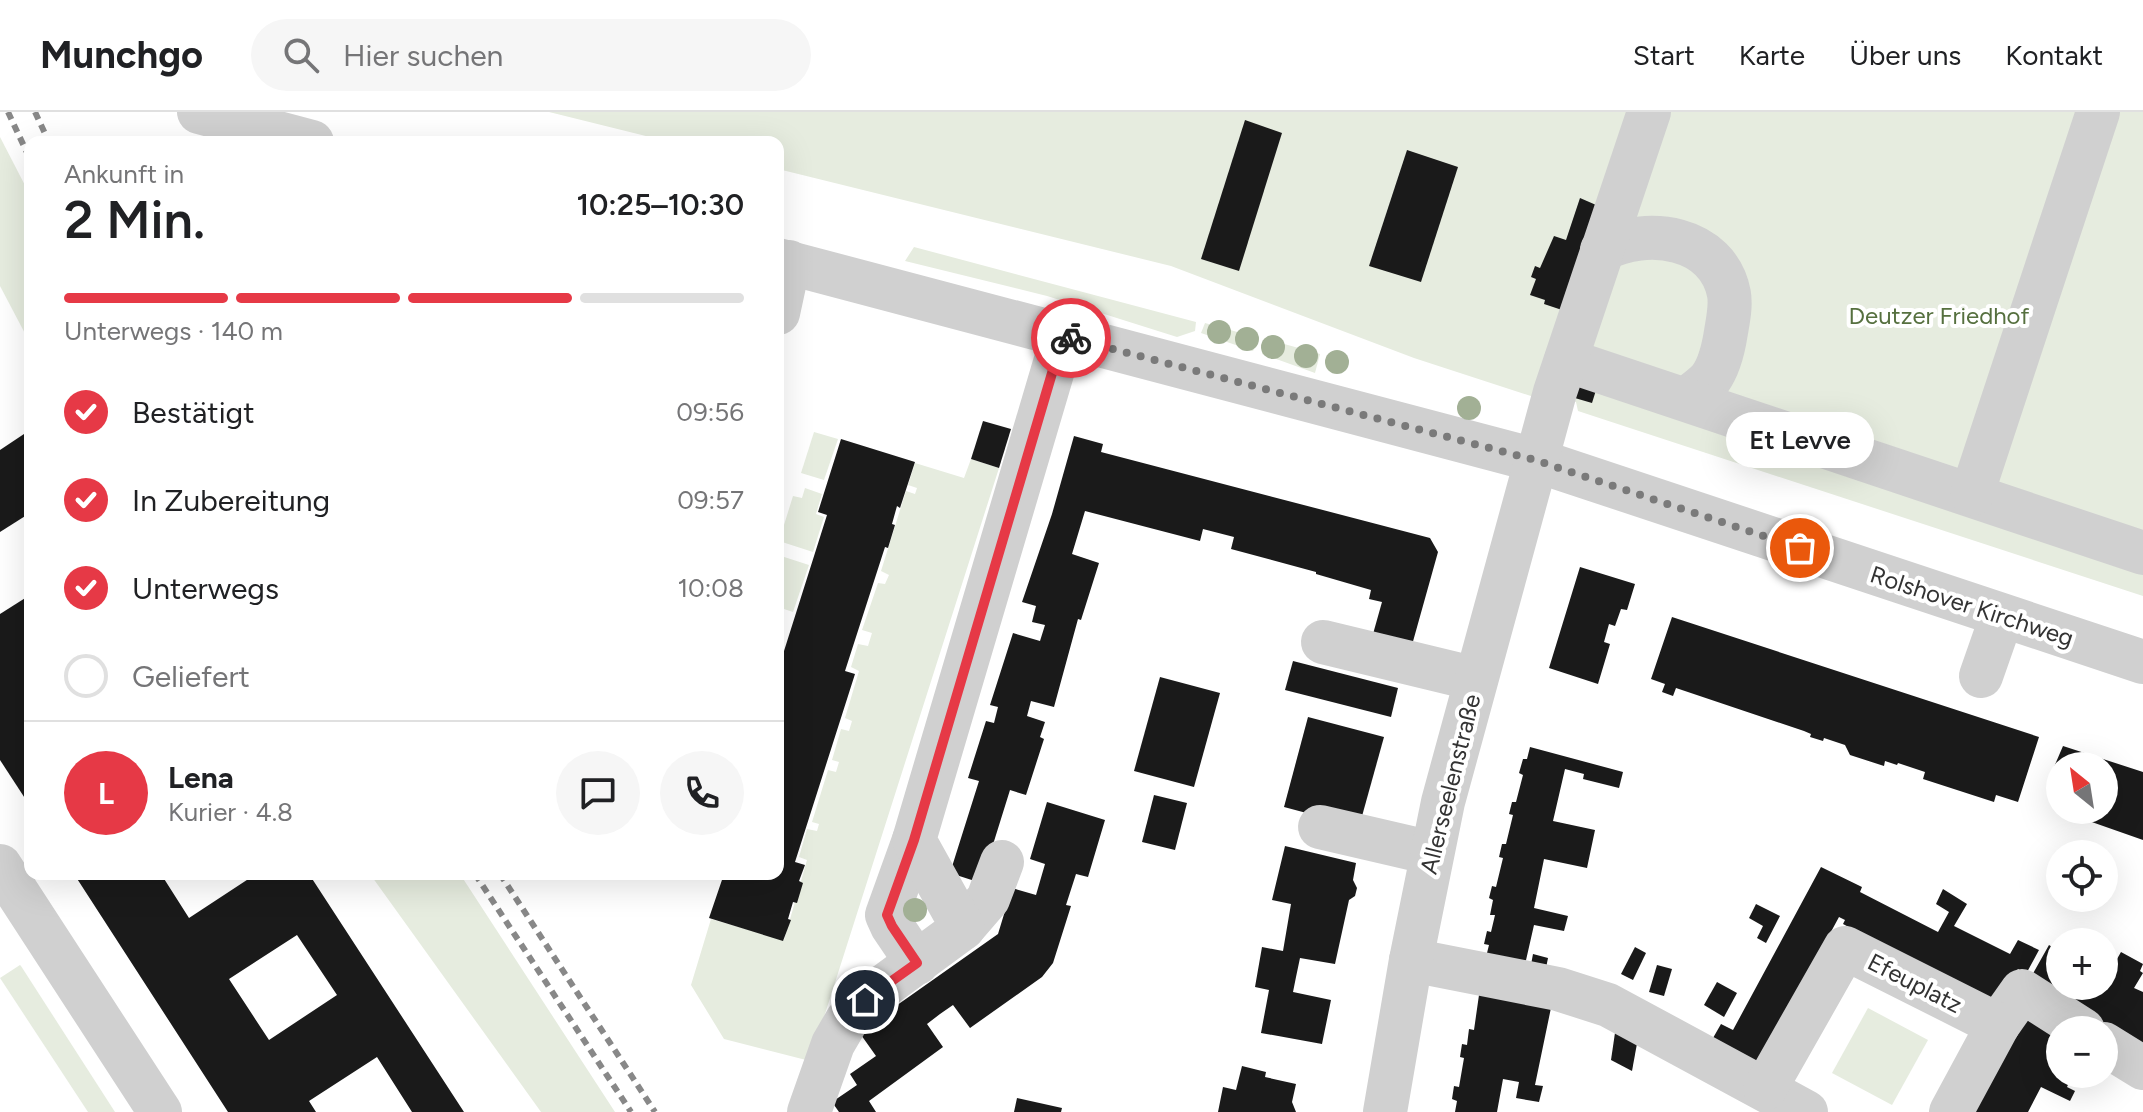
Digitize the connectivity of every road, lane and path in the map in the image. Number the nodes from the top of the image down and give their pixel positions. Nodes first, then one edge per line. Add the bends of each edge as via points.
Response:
1 (199, 112) edge
2 (1649, 112) edge
3 (2098, 112) edge
4 (289, 136) edge
5 (1602, 250) junction
6 (784, 261) edge
7 (1063, 336) junction
8 (1566, 360) junction
9 (1686, 399) junction
10 (1535, 460) junction
11 (1972, 494) junction
12 (2143, 553) edge
13 (2002, 616) junction
14 (1323, 642) dead end
15 (2143, 662) edge
16 (1981, 676) dead end
17 (1476, 679) junction
18 (1320, 827) dead end
19 (914, 840) junction
20 (1432, 853) junction
21 (1002, 862) dead end
22 (0, 866) edge
23 (963, 928) junction
24 (1411, 960) junction
25 (917, 963) junction
26 (2010, 1008) junction
27 (2046, 1019) edge
28 (2118, 1053) edge
29 (2143, 1068) edge
30 (1765, 1089) junction
31 (160, 1112) edge
32 (809, 1112) edge
33 (1385, 1112) edge
34 (1806, 1112) edge
35 (1951, 1112) edge

1 - 4 street
2 - 5 street
3 - 11 street
5 - 8 street
5 - 9 street via 1635,238 1673,239 1710,258 1722,274 1729,295 1724,342 1711,378
6 - 7 street, Rolshover Kirchweg
7 - 10 street, Rolshover Kirchweg
7 - 19 street
8 - 9 street
8 - 10 street, Allerseelenstraße
9 - 11 street
10 - 13 street, Rolshover Kirchweg
10 - 17 street, Allerseelenstraße
11 - 12 street
13 - 15 street, Rolshover Kirchweg
13 - 16 street
14 - 17 street
17 - 20 street, Allerseelenstraße
18 - 20 street
19 - 23 street
19 - 25 street via 887,915
20 - 24 street, Allerseelenstraße
21 - 23 street via 988,899
22 - 31 street
23 - 25 street
24 - 30 street via 1558,989 1608,1005
24 - 33 street, Allerseelenstraße
25 - 32 street via 865,1000 847,1020
26 - 27 street
26 - 30 street, Efeuplatz via 1845,948
26 - 35 street
28 - 29 street
30 - 34 street

